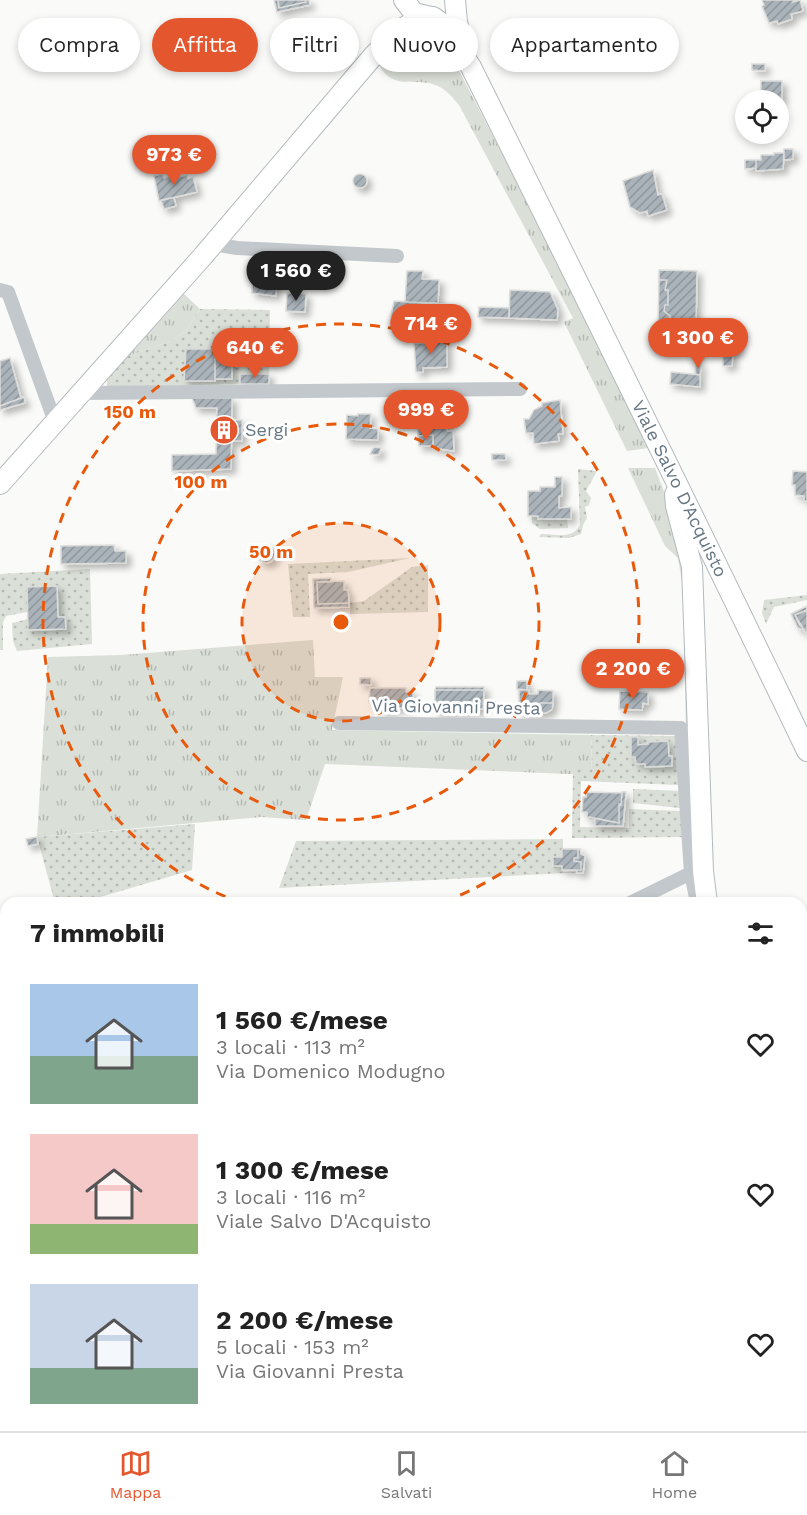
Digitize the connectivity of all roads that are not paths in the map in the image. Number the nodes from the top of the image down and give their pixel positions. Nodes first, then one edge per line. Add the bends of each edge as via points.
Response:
1 (403, 0) edge
2 (454, 0) edge
3 (427, 16) junction
4 (396, 18) edge
5 (423, 18) edge
6 (431, 18) edge
7 (456, 18) edge
8 (371, 59) edge
9 (473, 72) edge
10 (213, 244) junction
11 (397, 256) dead end
12 (0, 290) edge
13 (520, 389) dead end
14 (80, 393) junction
15 (55, 422) junction
16 (673, 476) junction
17 (0, 484) edge
18 (706, 542) junction
19 (692, 567) junction
20 (339, 723) dead end
21 (807, 751) edge
22 (697, 872) junction
23 (643, 897) edge
24 (697, 897) edge
25 (705, 897) edge

1 - 3 street, Viale Salvo D'Acquisto via 409,8
1 - 4 street
2 - 3 street via 447,10
2 - 7 street, Viale Salvo D'Acquisto
3 - 5 street
3 - 6 street, Viale Salvo D'Acquisto
8 - 10 street
9 - 16 street, Viale Salvo D'Acquisto
10 - 11 street
10 - 14 street
12 - 15 street via 8,292
13 - 14 street
14 - 15 street
15 - 17 street
16 - 18 street, Viale Salvo D'Acquisto
16 - 19 street via 676,506
18 - 19 street via 695,553
18 - 21 street, Viale Salvo D'Acquisto
19 - 22 street
20 - 22 street, Via Giovanni Presta via 681,728
22 - 23 street
22 - 24 street
22 - 25 street

